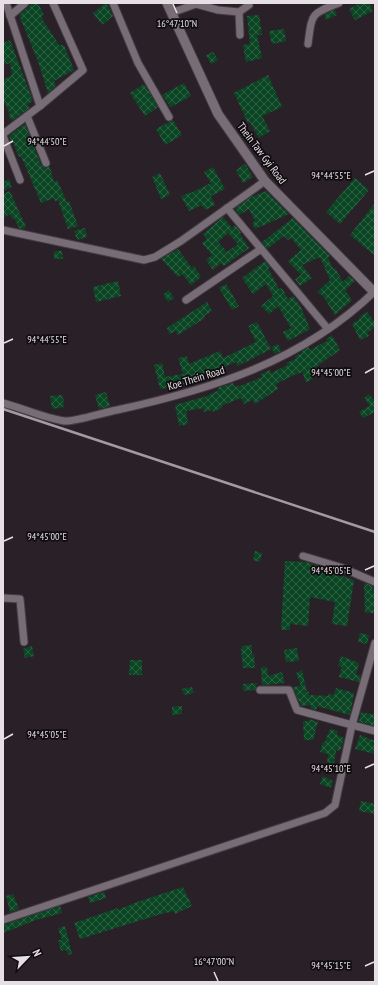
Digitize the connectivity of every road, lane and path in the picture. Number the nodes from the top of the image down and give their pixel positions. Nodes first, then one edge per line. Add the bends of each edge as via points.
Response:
1 (6, 3) edge
2 (25, 3) edge
3 (53, 3) edge
4 (113, 3) edge
5 (167, 3) edge
6 (339, 3) edge
7 (249, 5) dead end
8 (239, 12) junction
9 (171, 13) junction
10 (10, 16) junction
11 (240, 35) dead end
12 (308, 44) dead end
13 (40, 106) junction
14 (27, 116) junction
15 (169, 117) dead end
16 (3, 135) edge
17 (46, 163) dead end
18 (20, 180) dead end
19 (265, 181) junction
20 (227, 208) junction
21 (3, 230) edge
22 (261, 249) junction
23 (375, 292) edge
24 (186, 300) dead end
25 (328, 329) junction
26 (3, 403) edge
27 (303, 556) dead end
28 (375, 582) edge
29 (3, 598) edge
30 (24, 642) dead end
31 (375, 643) edge
32 (373, 655) edge
33 (260, 690) dead end
34 (352, 725) junction
35 (375, 731) edge
36 (3, 920) edge

1 - 10 street
2 - 10 street
3 - 13 street via 82,70
4 - 15 street via 138,63
5 - 9 street, Thein Taw Gyi Road
6 - 12 street via 320,10 312,18
7 - 8 street
8 - 9 street via 196,4
8 - 11 street
9 - 19 street, Thein Taw Gyi Road via 218,114
10 - 13 street
13 - 14 street
14 - 16 street
14 - 17 street
16 - 18 street
19 - 20 street
19 - 23 street, Thein Taw Gyi Road
20 - 21 street via 155,257 144,260
20 - 22 street
22 - 24 street
22 - 25 street
23 - 25 street, Koe Thein Road
25 - 26 street, Koe Thein Road via 280,359 223,382 174,397 65,421
27 - 28 street via 340,567
29 - 30 street via 20,599
31 - 32 street
32 - 34 street
33 - 34 street via 289,690 297,710
34 - 35 street
34 - 36 street via 335,805 325,813

